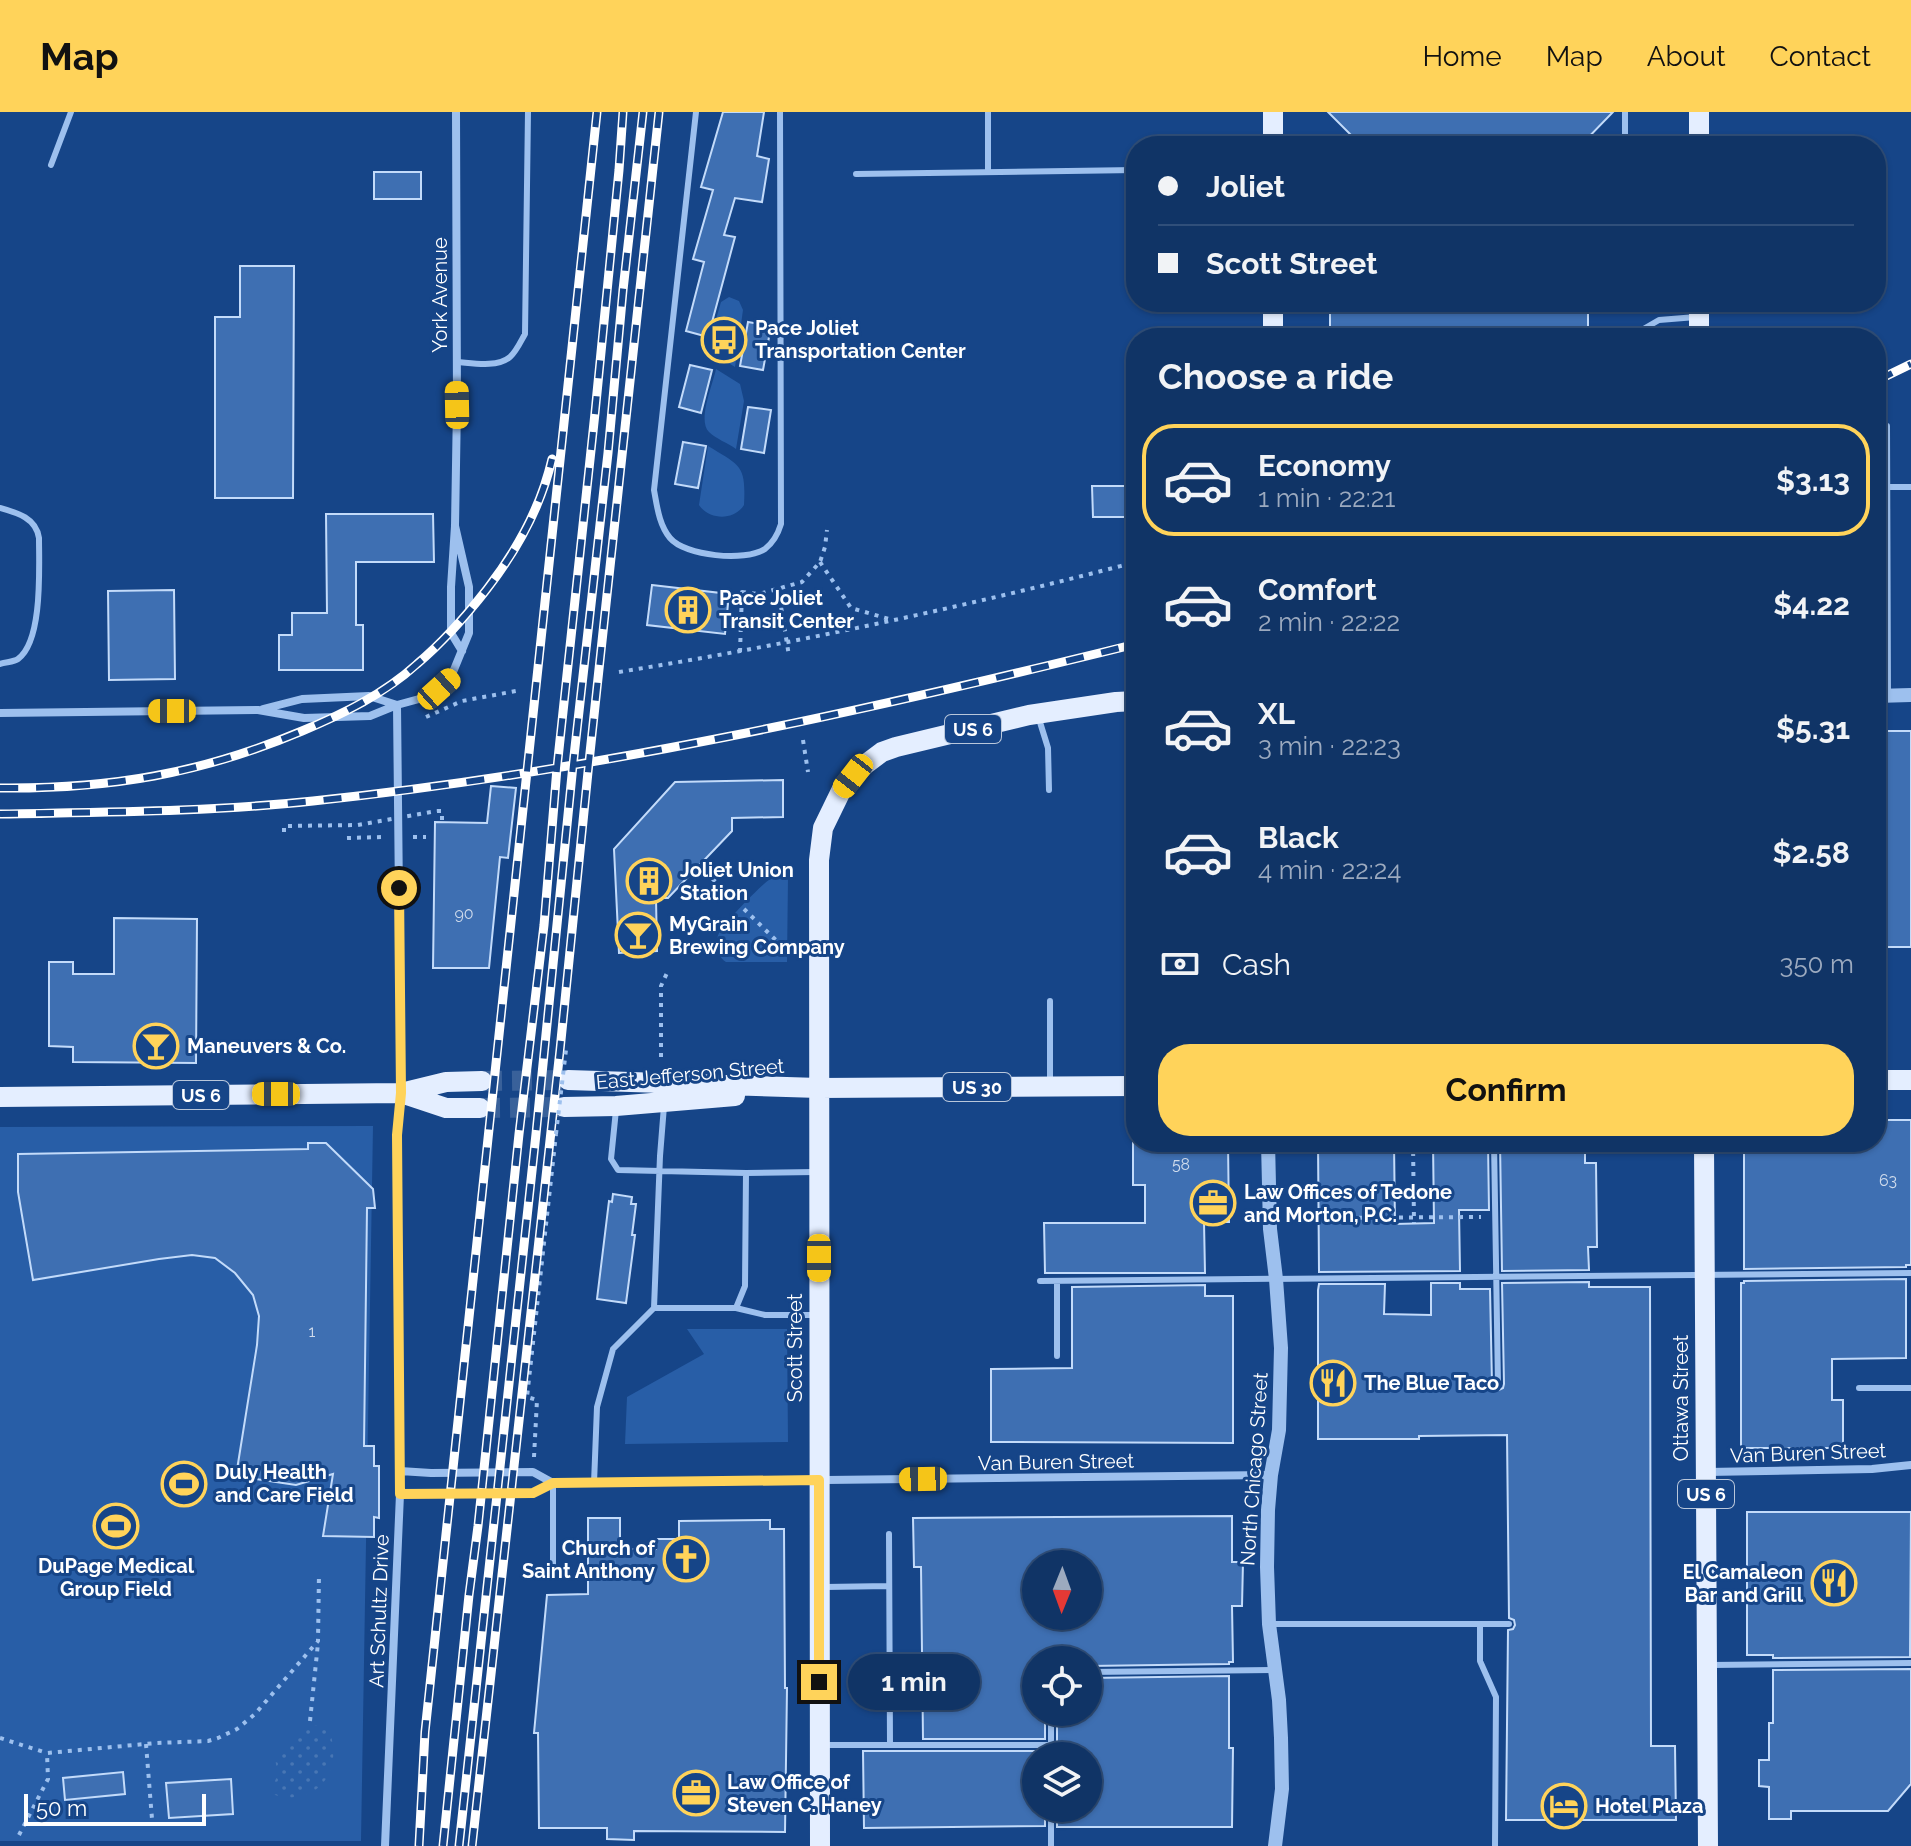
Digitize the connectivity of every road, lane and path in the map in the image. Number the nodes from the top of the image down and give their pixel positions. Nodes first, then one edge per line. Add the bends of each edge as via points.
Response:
1 (71, 112) edge
2 (456, 112) edge
3 (528, 112) edge
4 (696, 112) edge
5 (780, 112) edge
6 (988, 112) edge
7 (1273, 112) edge
8 (1625, 112) edge
9 (1699, 112) edge
10 (1273, 136) edge
11 (1625, 136) edge
12 (1699, 136) edge
13 (51, 165) dead end
14 (1126, 170) edge
15 (988, 172) junction
16 (856, 174) dead end
17 (1699, 319) edge
18 (1645, 328) edge
19 (457, 362) junction
20 (1887, 426) dead end
21 (1887, 487) junction
22 (1911, 487) edge
23 (0, 508) edge
24 (455, 526) junction
25 (1886, 529) edge
26 (827, 530) dead end
27 (820, 562) junction
28 (1126, 565) edge
29 (778, 588) junction
30 (891, 620) junction
31 (787, 642) junction
32 (462, 651) junction
33 (740, 652) junction
34 (789, 656) dead end
35 (0, 664) edge
36 (0, 671) edge
37 (619, 672) dead end
38 (516, 691) dead end
39 (1911, 695) edge
40 (1886, 696) edge
41 (1126, 702) edge
42 (397, 705) junction
43 (258, 710) junction
44 (0, 713) edge
45 (1038, 714) junction
46 (426, 717) dead end
47 (803, 740) dead end
48 (808, 772) dead end
49 (1049, 790) dead end
50 (442, 822) dead end
51 (284, 832) dead end
52 (382, 837) dead end
53 (413, 837) dead end
54 (426, 837) dead end
55 (347, 838) dead end
56 (698, 865) dead end
57 (720, 886) dead end
58 (744, 909) dead end
59 (788, 952) dead end
60 (667, 973) dead end
61 (1050, 1001) dead end
62 (566, 1050) dead end
63 (661, 1057) dead end
64 (568, 1080) tunnel mouth
65 (1886, 1080) edge
66 (1911, 1080) edge
67 (482, 1081) tunnel mouth
68 (1050, 1086) junction
69 (1126, 1086) edge
70 (819, 1088) junction
71 (401, 1093) junction
72 (0, 1097) edge
73 (665, 1102) junction
74 (616, 1106) junction
75 (564, 1107) tunnel mouth
76 (480, 1108) tunnel mouth
77 (1268, 1152) edge
78 (1413, 1152) edge
79 (1494, 1152) edge
80 (1704, 1152) edge
81 (659, 1171) junction
82 (819, 1172) junction
83 (746, 1173) junction
84 (1395, 1189) dead end
85 (1414, 1189) junction
86 (1434, 1189) dead end
87 (1495, 1217) junction
88 (1309, 1218) dead end
89 (1414, 1221) junction
90 (1911, 1273) edge
91 (1705, 1276) junction
92 (1496, 1277) junction
93 (1276, 1279) junction
94 (1040, 1281) dead end
95 (1057, 1281) junction
96 (654, 1308) junction
97 (736, 1308) junction
98 (819, 1315) junction
99 (1057, 1356) dead end
100 (1498, 1384) dead end
101 (1859, 1388) dead end
102 (1911, 1388) edge
103 (534, 1443) dead end
104 (1911, 1465) edge
105 (400, 1471) junction
106 (1706, 1472) junction
107 (1271, 1475) junction
108 (819, 1480) junction
109 (553, 1483) junction
110 (594, 1483) junction
111 (400, 1494) junction
112 (889, 1534) dead end
113 (319, 1573) dead end
114 (553, 1575) dead end
115 (889, 1586) junction
116 (819, 1587) junction
117 (1269, 1624) junction
118 (1477, 1624) junction
119 (1509, 1624) dead end
120 (318, 1641) junction
121 (1911, 1663) edge
122 (1707, 1665) junction
123 (1275, 1670) junction
124 (1102, 1672) edge
125 (310, 1721) dead end
126 (0, 1738) edge
127 (146, 1744) junction
128 (820, 1745) junction
129 (890, 1745) junction
130 (1022, 1745) edge
131 (47, 1753) junction
132 (152, 1819) dead end
133 (1051, 1822) edge
134 (19, 1835) dead end
135 (385, 1846) edge
136 (820, 1846) edge
137 (1051, 1846) edge
138 (1275, 1846) edge
139 (1495, 1846) edge
140 (1708, 1846) edge

1 - 13 lane
2 - 19 street, York Avenue
3 - 19 lane via 525,334 511,357 502,361
4 - 5 lane via 654,490 671,539 696,551 743,557 765,549 781,524
6 - 15 lane
7 - 10 main road
8 - 11 lane
9 - 12 main road
14 - 15 lane
15 - 16 lane
17 - 18 lane via 1659,320
19 - 24 street, York Avenue
20 - 21 lane
21 - 22 lane
21 - 25 lane
23 - 35 lane via 25,516 39,538 35,626 17,659
24 - 32 street, York Avenue via 469,587 469,633
24 - 32 street, York Avenue via 451,633
26 - 27 path
27 - 29 path via 802,582
27 - 30 path via 851,608
28 - 30 path
29 - 31 path
29 - 33 path via 742,592
30 - 31 path
31 - 33 path
31 - 34 path
32 - 42 street, York Avenue via 451,677 439,689
33 - 37 path
35 - 36 lane
38 - 46 path via 462,701
39 - 40 street
41 - 45 main road, US 6
42 - 43 street via 369,696 302,699
42 - 43 street, York Avenue via 370,716 304,718
42 - 71 street, Art Schultz Drive
43 - 44 street
45 - 49 lane via 1048,748
45 - 70 main road, Scott Street / US 6 via 882,752 842,789 823,828 819,860
47 - 48 path
50 - 51 path, bridge via 442,811 437,811 358,825 284,826
52 - 55 path
53 - 54 path
56 - 57 path
58 - 59 path
60 - 63 path via 661,986
61 - 68 lane
62 - 103 path, bridge via 527,1397 537,1400
64 - 70 main road, East Jefferson Street
65 - 66 main road
67 - 71 main road, US 6 via 446,1082
68 - 69 main road, East Jefferson Street / US 30
68 - 70 main road, East Jefferson Street / US 30
70 - 73 main road, East Jefferson Street
70 - 82 main road, Scott Street
71 - 72 main road, US 6
71 - 76 main road, US 6 via 446,1108
71 - 105 street, Art Schultz Drive
73 - 74 main road, East Jefferson Street
73 - 81 lane
74 - 75 main road, East Jefferson Street
74 - 81 lane via 611,1159 618,1170
77 - 93 street, North Chicago Street
78 - 85 path
79 - 87 lane
80 - 91 main road, Ottawa Street / US 6
81 - 83 lane
81 - 96 lane
82 - 83 lane
82 - 98 main road, Scott Street
83 - 97 lane via 745,1286
84 - 85 path
85 - 86 path
85 - 89 path
87 - 89 path
87 - 92 lane
88 - 89 path
90 - 91 lane
91 - 92 lane
91 - 106 main road, Ottawa Street / US 6
92 - 93 lane
92 - 100 lane
93 - 95 lane
93 - 107 street, North Chicago Street via 1280,1397
94 - 95 lane
95 - 99 lane
96 - 97 lane
96 - 110 lane via 613,1349 597,1407
97 - 98 lane via 765,1315
98 - 108 main road, Scott Street
101 - 102 lane
104 - 106 street, Van Buren Street
105 - 109 street, Van Buren Street via 533,1472
105 - 111 street, Art Schultz Drive
106 - 122 main road, Ottawa Street / US 6
107 - 108 street, Van Buren Street
107 - 117 street, North Chicago Street
108 - 110 street, Van Buren Street
108 - 116 main road, Scott Street
109 - 110 street, Van Buren Street
109 - 111 street, Van Buren Street via 533,1493
109 - 114 lane
111 - 135 street, Art Schultz Drive
112 - 115 lane
113 - 120 path
115 - 116 lane
115 - 129 lane
116 - 128 main road, Scott Street
117 - 118 lane
117 - 123 street, North Chicago Street
118 - 119 lane
118 - 139 lane via 1480,1661 1496,1697
120 - 125 path
120 - 127 path via 255,1714 228,1734 208,1741
121 - 122 lane
122 - 140 main road, Ottawa Street / US 6
123 - 124 lane
123 - 138 street, North Chicago Street via 1282,1789
126 - 131 path
127 - 131 path
127 - 132 path
128 - 129 lane
128 - 136 main road, Scott Street
129 - 130 lane
131 - 134 path via 48,1779
133 - 137 lane

